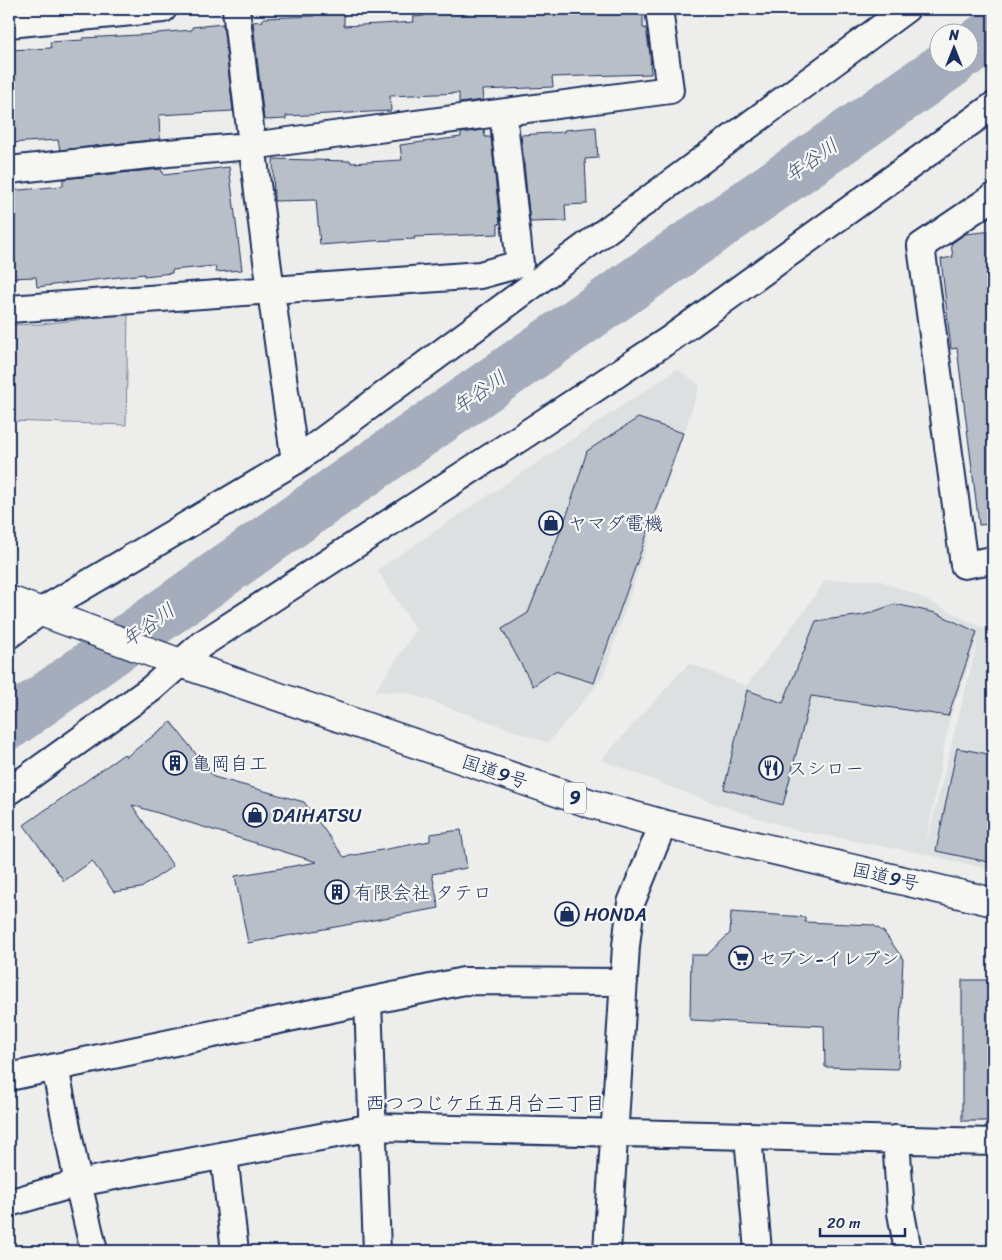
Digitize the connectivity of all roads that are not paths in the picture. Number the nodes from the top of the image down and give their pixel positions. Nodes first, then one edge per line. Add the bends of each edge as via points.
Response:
1 (163, 9) edge
2 (236, 9) edge
3 (659, 9) edge
4 (906, 9) edge
5 (9, 24) edge
6 (993, 106) edge
7 (503, 113) junction
8 (251, 146) junction
9 (9, 170) edge
10 (993, 197) edge
11 (270, 291) junction
12 (9, 309) edge
13 (295, 461) junction
14 (993, 560) edge
15 (9, 600) edge
16 (50, 615) junction
17 (9, 635) edge
18 (174, 661) junction
19 (9, 790) edge
20 (663, 824) junction
21 (993, 902) edge
22 (624, 982) junction
23 (368, 1001) junction
24 (55, 1067) junction
25 (9, 1076) edge
26 (373, 1127) junction
27 (615, 1133) junction
28 (748, 1136) junction
29 (896, 1139) junction
30 (993, 1142) edge
31 (224, 1155) junction
32 (78, 1183) junction
33 (9, 1202) edge
34 (94, 1251) edge
35 (235, 1251) edge
36 (377, 1251) edge
37 (608, 1251) edge
38 (758, 1251) edge
39 (908, 1251) edge

1 - 5 street
2 - 8 street
3 - 7 street via 670,90
4 - 13 street
6 - 18 street via 670,339
7 - 8 street
7 - 11 street via 520,264 480,275
8 - 9 street
8 - 11 street
10 - 14 street via 921,246 964,565
11 - 12 street
11 - 13 street
13 - 16 street
15 - 16 highway, 国道9号 / 9
16 - 17 street
16 - 18 highway, 国道9号 / 9
18 - 19 street via 150,689
18 - 20 highway, 国道9号 / 9 via 592,804
20 - 21 highway, 国道9号 / 9
20 - 22 street via 631,903
22 - 23 street via 464,982
22 - 27 street
23 - 24 street
23 - 26 street
24 - 25 street
24 - 32 street
26 - 27 street
26 - 31 street
26 - 36 street
27 - 28 street
27 - 37 street
28 - 29 street
28 - 38 street
29 - 30 street
29 - 39 street via 901,1213
31 - 32 street
31 - 35 street
32 - 33 street
32 - 34 street

